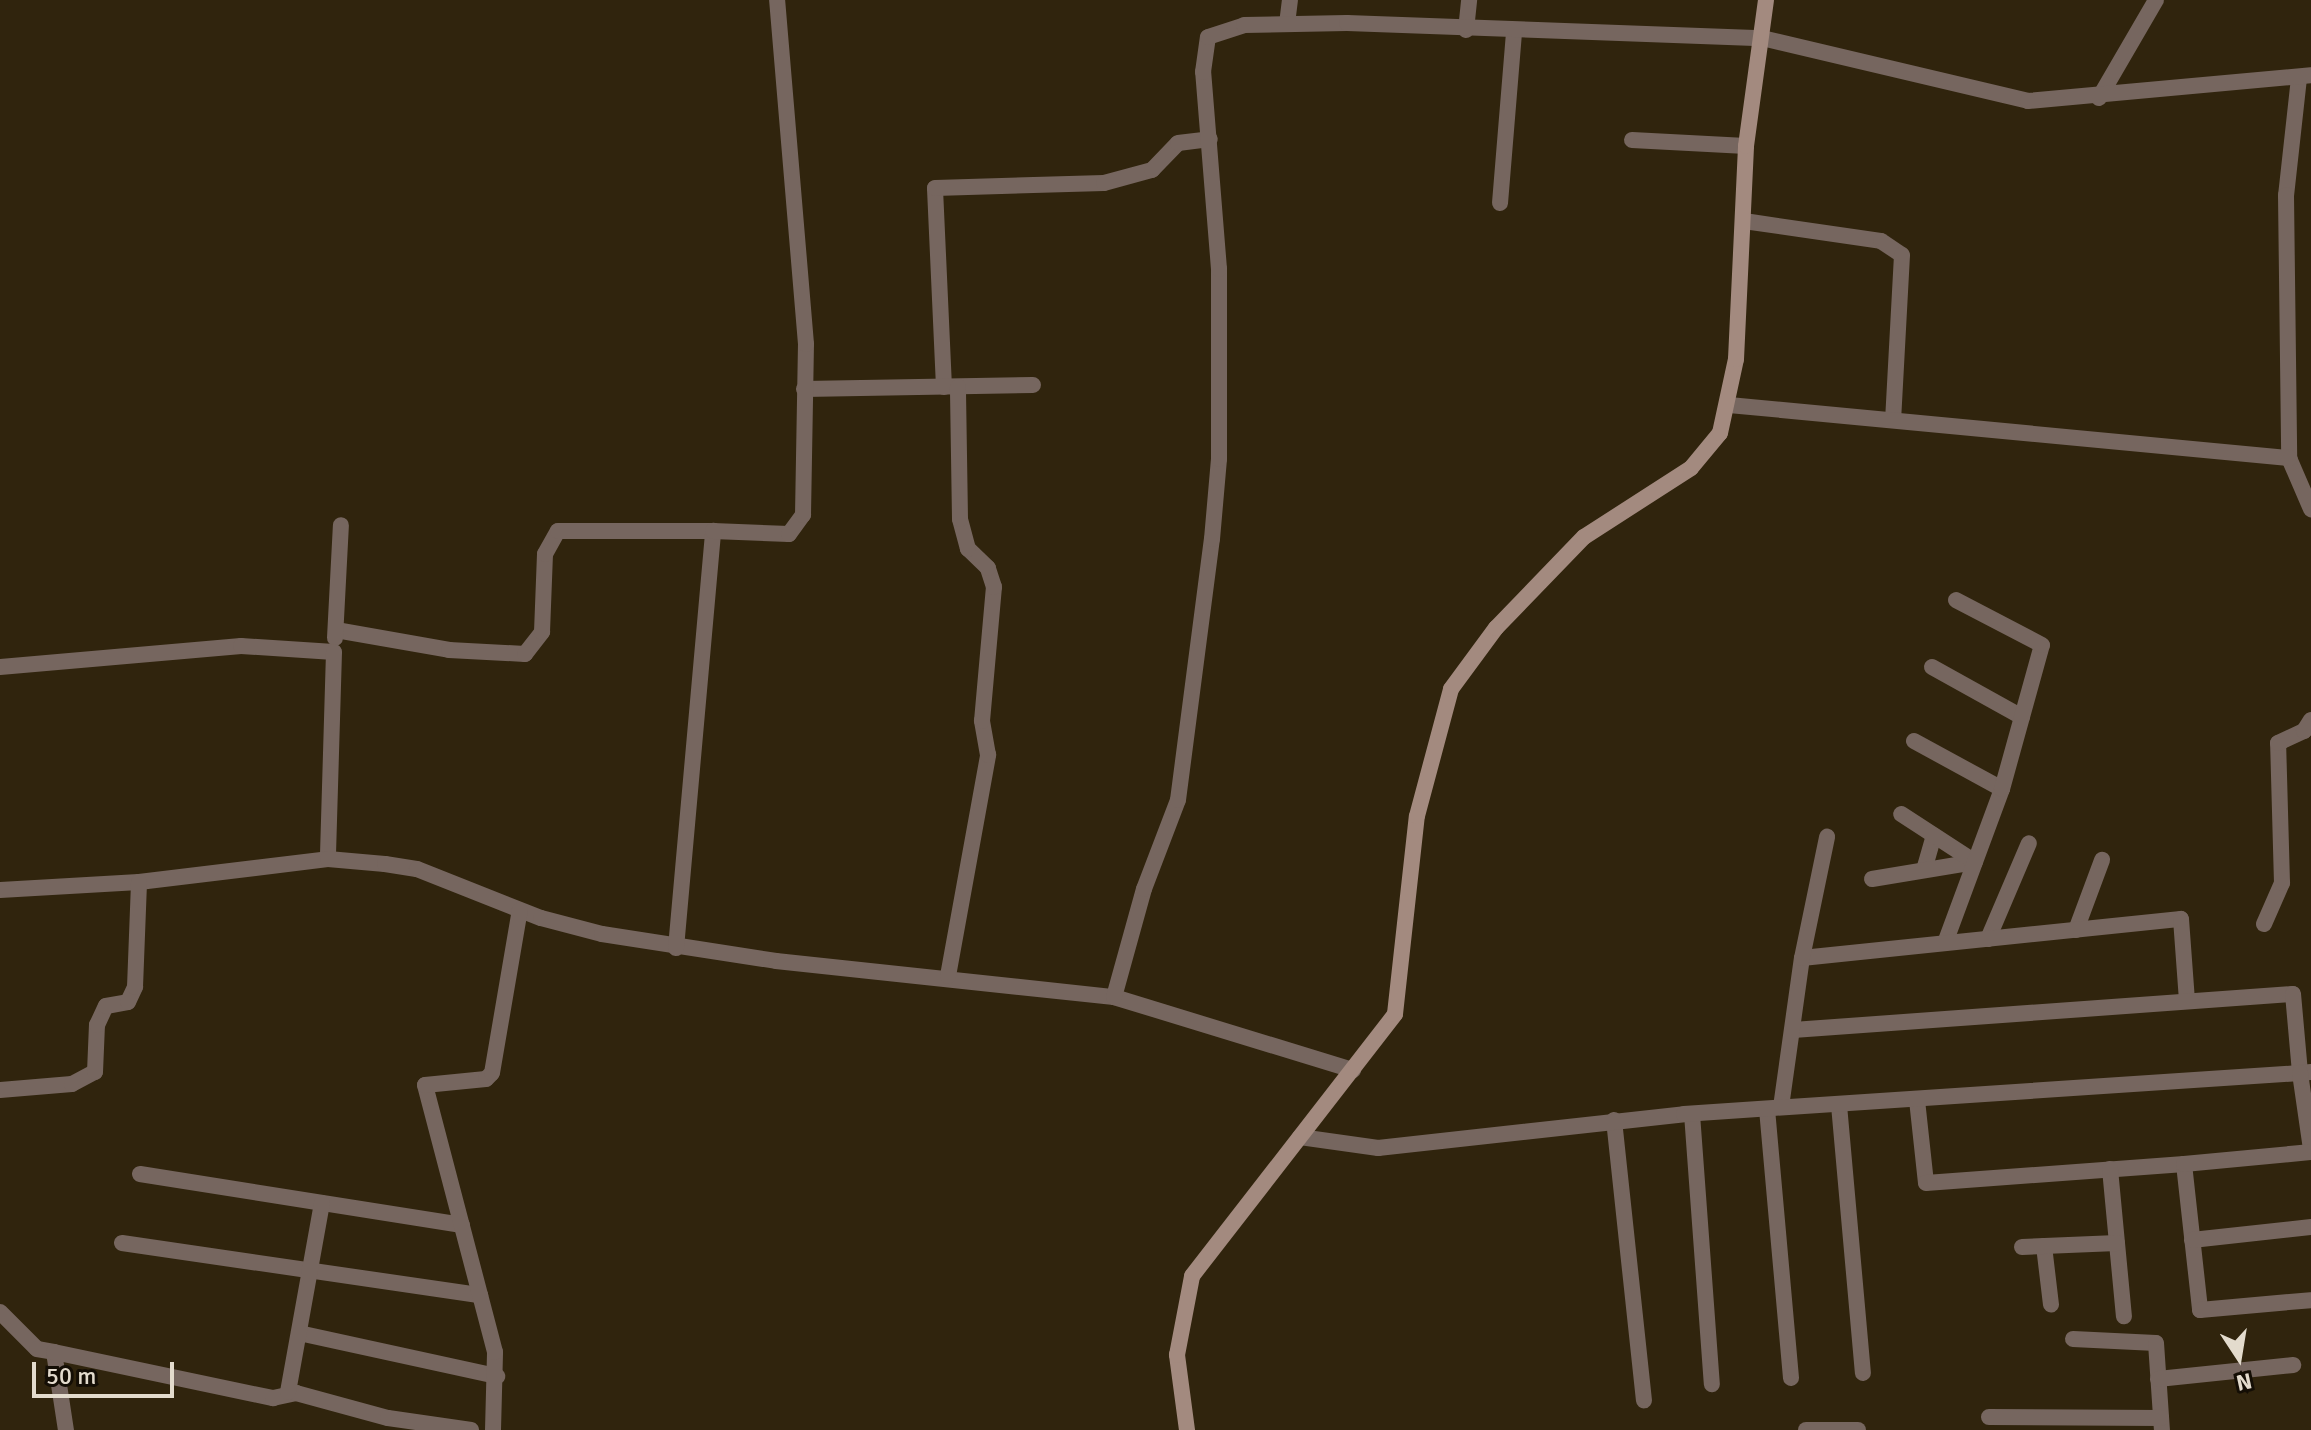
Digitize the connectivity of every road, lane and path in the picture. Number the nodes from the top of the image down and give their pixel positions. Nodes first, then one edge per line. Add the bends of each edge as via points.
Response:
1 (777, 0) edge
2 (1290, 0) edge
3 (1469, 0) edge
4 (1766, 0) edge
5 (2156, 0) edge
6 (1287, 24) junction
7 (1466, 30) junction
8 (1514, 32) junction
9 (1762, 38) junction
10 (2305, 76) edge
11 (2099, 98) junction
12 (1210, 139) junction
13 (1632, 140) dead end
14 (1746, 146) junction
15 (1500, 203) dead end
16 (1744, 221) junction
17 (1033, 385) dead end
18 (951, 387) junction
19 (804, 389) junction
20 (1729, 405) junction
21 (1893, 419) junction
22 (2289, 458) junction
23 (2311, 509) edge
24 (341, 525) dead end
25 (713, 531) junction
26 (1956, 600) dead end
27 (336, 630) junction
28 (334, 652) junction
29 (0, 667) edge
30 (1932, 667) dead end
31 (2022, 717) junction
32 (2311, 720) edge
33 (1914, 741) dead end
34 (2002, 789) junction
35 (1901, 814) dead end
36 (1934, 835) junction
37 (1827, 837) dead end
38 (2029, 843) dead end
39 (328, 859) junction
40 (2102, 860) dead end
41 (1975, 862) junction
42 (1924, 870) junction
43 (1872, 879) dead end
44 (139, 882) junction
45 (0, 890) edge
46 (520, 910) junction
47 (2264, 924) dead end
48 (2076, 930) junction
49 (1988, 939) junction
50 (1945, 943) junction
51 (676, 948) junction
52 (1802, 958) junction
53 (948, 976) junction
54 (1114, 997) junction
55 (2187, 1001) junction
56 (1793, 1030) junction
57 (1353, 1070) junction
58 (2306, 1072) edge
59 (0, 1090) edge
60 (1917, 1100) junction
61 (1839, 1105) junction
62 (1774, 1108) junction
63 (1692, 1114) junction
64 (1614, 1120) junction
65 (1300, 1137) junction
66 (2311, 1151) edge
67 (2184, 1164) junction
68 (2110, 1169) junction
69 (140, 1174) dead end
70 (322, 1203) junction
71 (462, 1225) junction
72 (2311, 1227) edge
73 (2192, 1240) junction
74 (122, 1243) dead end
75 (2117, 1243) junction
76 (2044, 1246) junction
77 (2022, 1247) dead end
78 (310, 1270) junction
79 (480, 1295) junction
80 (2311, 1300) edge
81 (2051, 1305) dead end
82 (0, 1312) edge
83 (2124, 1316) dead end
84 (299, 1333) junction
85 (2073, 1339) dead end
86 (54, 1352) junction
87 (2293, 1365) dead end
88 (1863, 1373) dead end
89 (497, 1376) junction
90 (1791, 1378) dead end
91 (2158, 1379) junction
92 (1712, 1384) dead end
93 (288, 1392) junction
94 (1644, 1400) dead end
95 (1989, 1417) dead end
96 (2162, 1424) edge
97 (66, 1430) edge
98 (471, 1430) edge
99 (493, 1430) edge
100 (1187, 1430) edge
101 (1806, 1430) edge
102 (1858, 1430) edge

1 - 19 street
2 - 6 street
3 - 7 street
4 - 9 street
5 - 11 street
6 - 7 street
6 - 12 street via 1216,32 1203,44
7 - 8 street
8 - 9 street
8 - 15 street
9 - 11 street via 1988,96
9 - 14 street
10 - 11 street
10 - 22 street via 2286,195
12 - 18 street via 1178,143 1152,170 1104,183 935,188
12 - 54 street via 1219,283 1219,459 1212,539 1178,800 1144,889
13 - 14 street
14 - 16 street
16 - 20 street
16 - 21 street via 1881,241 1902,255
17 - 18 street
18 - 19 street
18 - 53 street via 960,519 966,544 988,568 994,587 982,721 988,755
19 - 25 street via 804,507 796,529
20 - 21 street
20 - 57 street via 1709,452 1584,537 1496,628 1451,689 1417,816 1395,1014
21 - 22 street
22 - 23 street
24 - 27 street
25 - 27 street via 558,531 545,554 542,632 525,654 449,650
25 - 51 street
26 - 31 street via 2042,645
27 - 28 street
28 - 29 street via 241,646
28 - 39 street
30 - 31 street
31 - 34 street
32 - 47 street via 2304,731 2278,743 2282,883
33 - 34 street
34 - 41 street
35 - 36 street
36 - 41 street
36 - 42 street
37 - 52 street
38 - 49 street
39 - 44 street
39 - 46 street via 417,869
40 - 48 street
41 - 42 street
41 - 50 street
42 - 43 street
44 - 45 street
44 - 59 street via 135,987 128,1002 106,1006 97,1025 95,1072 72,1084
46 - 51 street
46 - 71 street via 492,1073 486,1079 425,1085
48 - 49 street
48 - 55 street via 2181,919
49 - 50 street
50 - 52 street
51 - 53 street
52 - 56 street
53 - 54 street
54 - 57 street
55 - 56 street
55 - 58 street via 2293,994
56 - 62 street
57 - 65 street
58 - 60 street
58 - 66 street
60 - 61 street
60 - 68 street via 1926,1183
61 - 62 street
61 - 88 street
62 - 63 street
62 - 90 street
63 - 64 street
63 - 92 street
64 - 65 street via 1378,1148
64 - 94 street
65 - 100 street via 1192,1276 1177,1355
66 - 67 street
67 - 68 street
67 - 73 street
68 - 75 street
69 - 70 street
70 - 71 street
70 - 78 street
71 - 79 street
72 - 73 street
73 - 80 street via 2200,1310
74 - 78 street
75 - 76 street
75 - 83 street
76 - 77 street
76 - 81 street
78 - 79 street
78 - 84 street
79 - 89 street
82 - 86 street via 37,1349
84 - 89 street
84 - 93 street
85 - 91 street via 2156,1343
86 - 93 street via 273,1398
86 - 97 street
87 - 91 street
89 - 99 street
91 - 96 street
93 - 98 street
95 - 96 street
101 - 102 street

